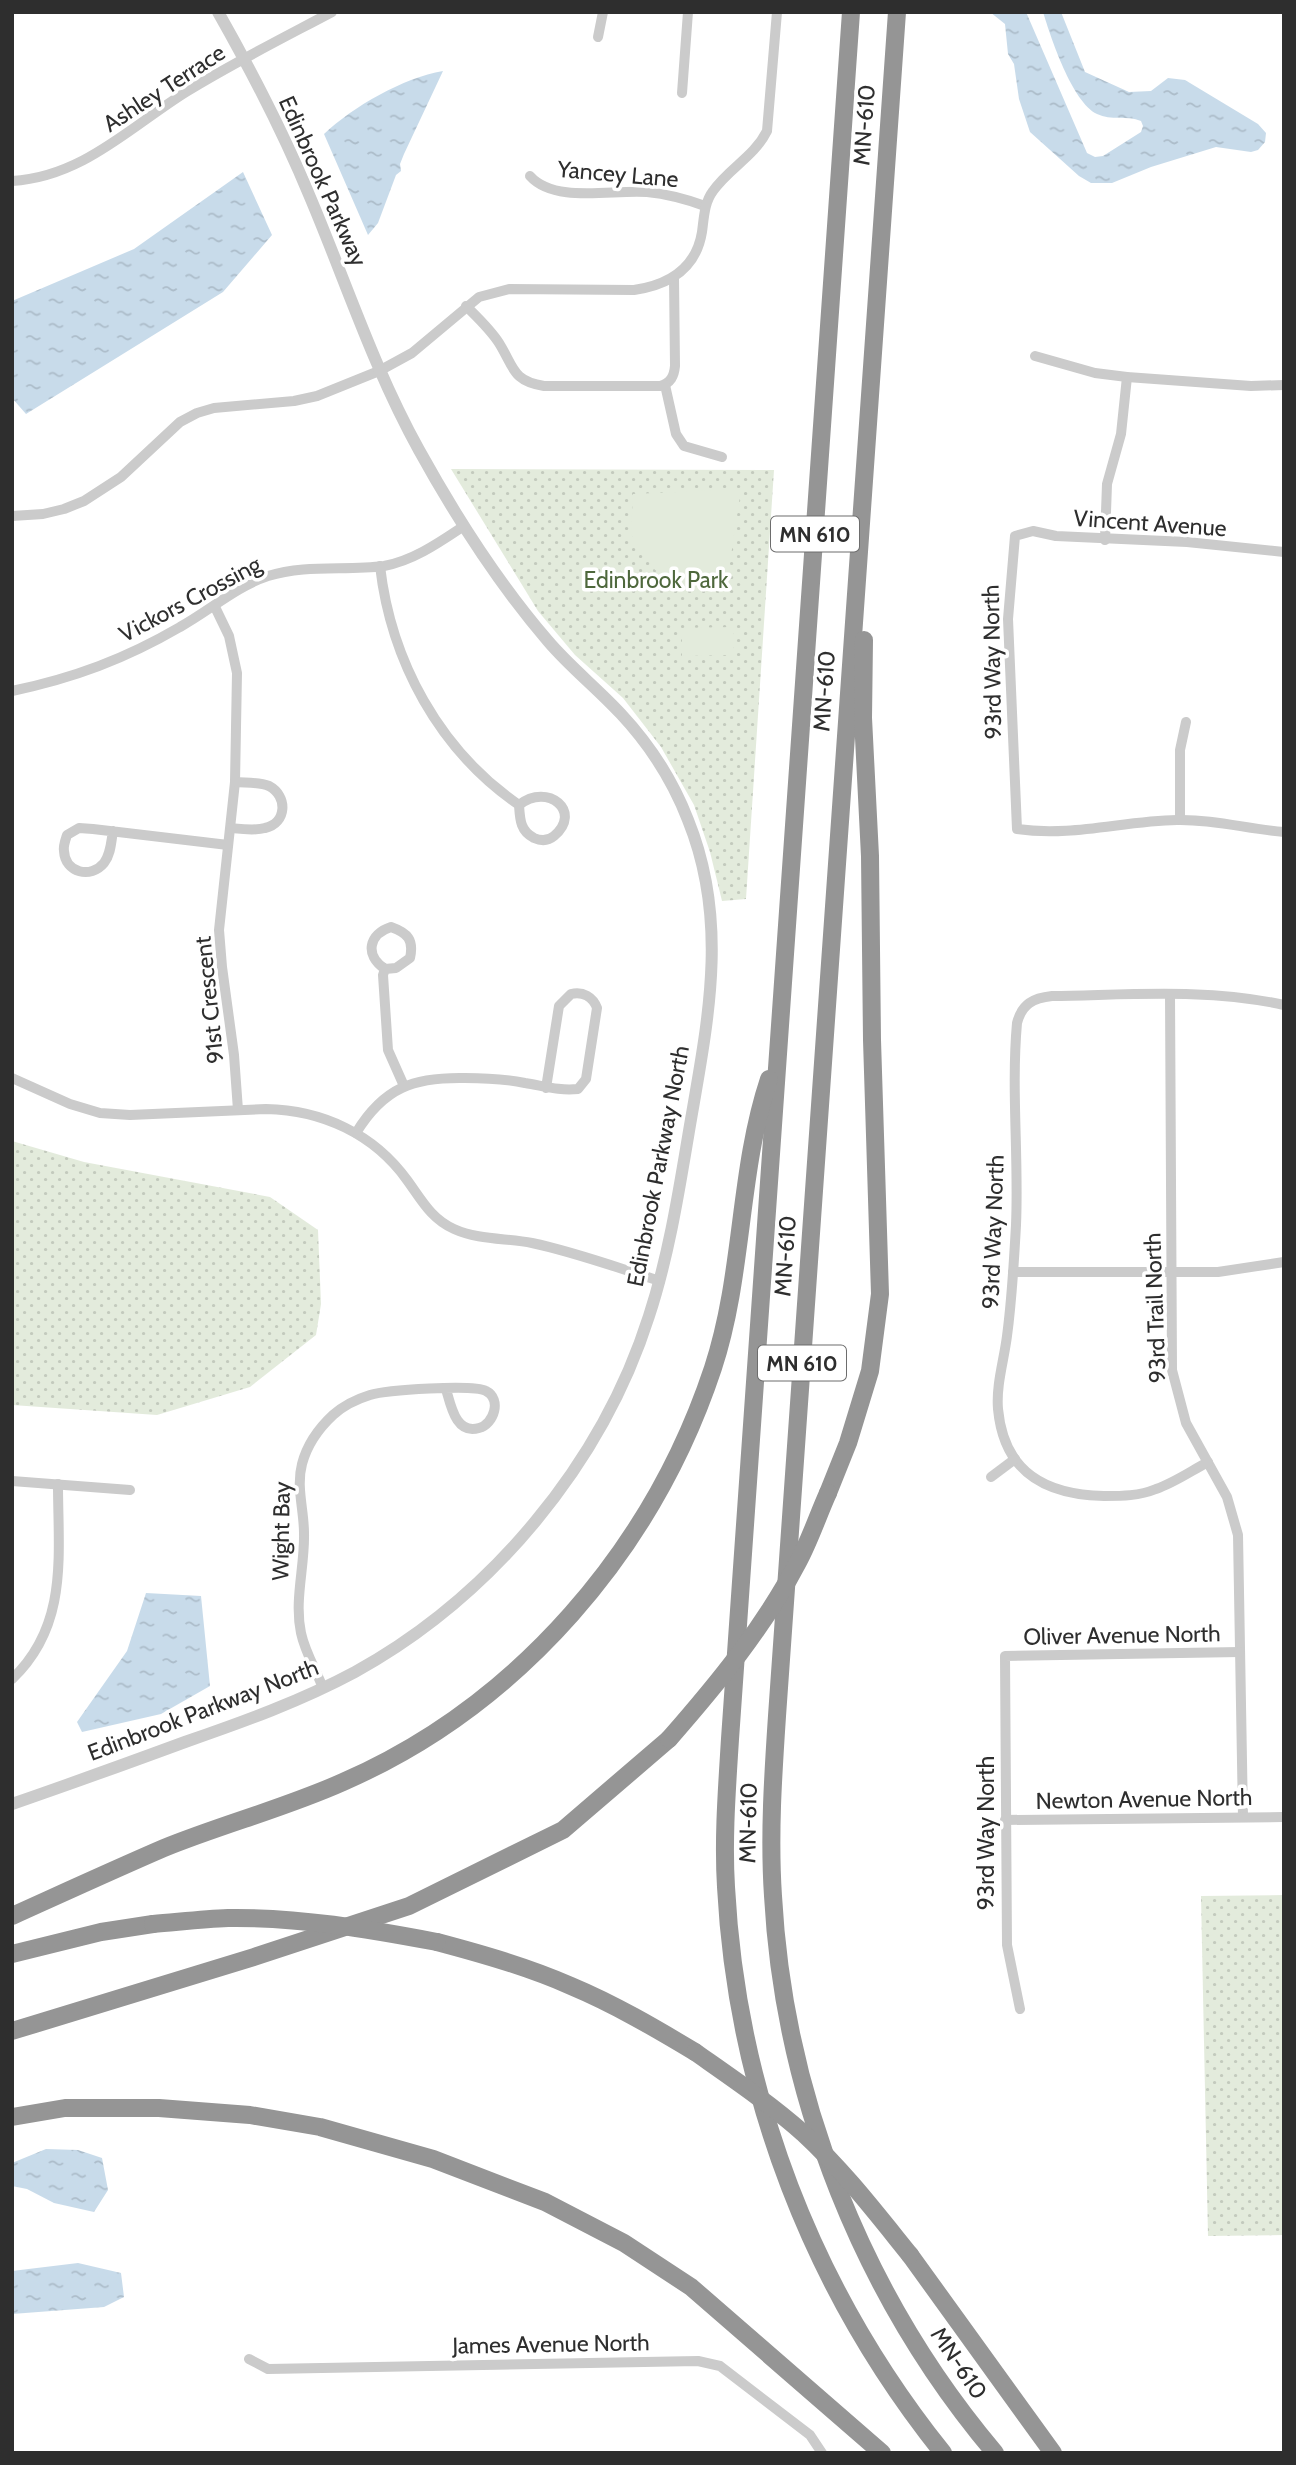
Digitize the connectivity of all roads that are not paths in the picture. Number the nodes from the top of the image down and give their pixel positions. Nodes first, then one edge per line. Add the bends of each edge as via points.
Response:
1 (218, 12) edge
2 (332, 12) edge
3 (603, 12) edge
4 (688, 12) edge
5 (777, 12) edge
6 (851, 12) edge
7 (897, 12) edge
8 (598, 37) dead end
9 (244, 59) junction
10 (682, 93) dead end
11 (530, 176) dead end
12 (12, 181) edge
13 (705, 206) junction
14 (882, 222) junction
15 (674, 278) junction
16 (466, 306) junction
17 (1035, 356) dead end
18 (379, 371) junction
19 (1127, 377) junction
20 (665, 385) junction
21 (1284, 385) edge
22 (722, 457) dead end
23 (12, 516) edge
24 (464, 526) junction
25 (1014, 536) joint
26 (1105, 540) junction
27 (1284, 552) edge
28 (380, 566) junction
29 (215, 607) junction
30 (12, 691) edge
31 (1186, 722) dead end
32 (235, 782) junction
33 (519, 805) junction
34 (1180, 820) junction
35 (231, 828) junction
36 (113, 831) junction
37 (1284, 832) edge
38 (228, 845) junction
39 (385, 969) junction
40 (1170, 994) junction
41 (1284, 1005) edge
42 (777, 1055) junction
43 (12, 1078) edge
44 (404, 1086) junction
45 (546, 1088) junction
46 (238, 1110) junction
47 (356, 1133) junction
48 (1284, 1262) edge
49 (1013, 1272) junction
50 (1171, 1273) junction
51 (660, 1281) junction
52 (446, 1389) junction
53 (1016, 1459) junction
54 (1208, 1462) junction
55 (991, 1477) dead end
56 (12, 1481) edge
57 (58, 1484) junction
58 (130, 1490) dead end
59 (1240, 1652) junction
60 (1005, 1656) joint
61 (12, 1679) edge
62 (323, 1688) junction
63 (12, 1804) edge
64 (1243, 1817) junction
65 (1284, 1817) edge
66 (1005, 1820) junction
67 (12, 1916) edge
68 (12, 1954) edge
69 (1020, 2008) dead end
70 (12, 2031) edge
71 (12, 2116) edge
72 (249, 2359) dead end
73 (822, 2453) edge
74 (882, 2453) edge
75 (943, 2453) edge
76 (995, 2453) edge
77 (1053, 2453) edge

1 - 9 street, Edinbrook Parkway
2 - 9 street, Ashley Terrace
3 - 8 street
4 - 10 street
5 - 13 street via 766,131 761,144 712,192
6 - 42 highway, MN-610 / MN 610
7 - 14 highway, MN-610 / MN 610
9 - 12 street, Ashley Terrace via 157,111 101,152 48,174
9 - 18 street, Edinbrook Parkway via 305,184
11 - 13 street, Yancey Lane via 564,192 644,192
13 - 15 street via 695,254
14 - 70 highway, bridge via 863,665 880,1294 870,1371 848,1443 799,1560 768,1614 670,1739 563,1830 409,1906
14 - 76 highway, MN-610 / MN 610 via 771,1798 773,1897 786,2009 799,2067 849,2216 918,2349
15 - 16 street via 634,290 509,289 479,297
15 - 20 street via 675,365
16 - 18 street via 412,353
16 - 20 street via 499,344 515,373 529,384
17 - 19 street
18 - 23 street via 317,396 197,413 84,501 43,514
18 - 24 street, Edinbrook Parkway North via 416,446
19 - 21 street
19 - 26 street via 1121,434 1107,485
20 - 22 street via 676,434 684,446
24 - 28 street, Vickors Crossing via 426,550
24 - 51 street, Edinbrook Parkway North via 532,622 643,741 679,799 698,848 711,916 712,985
25 - 26 street, Vincent Avenue via 1033,531
25 - 34 street, 93rd Way North via 1007,619 1017,829 1076,832
26 - 27 street, Vincent Avenue via 1188,542
28 - 29 street, Vickors Crossing via 290,570 264,577
28 - 33 street via 388,617 414,686 455,747
29 - 30 street, Vickors Crossing via 98,668
29 - 32 street, 91st Crescent via 229,636 237,673
31 - 34 street via 1180,750
32 - 35 street, 91st Crescent
32 - 35 street via 268,786 281,798 283,809 280,819 263,829
33 - 33 street via 523,830 540,840 550,840 559,832 563,809 558,801 528,798
34 - 37 street
35 - 38 street, 91st Crescent
36 - 36 street via 79,828 67,835 65,860 74,870 95,870 110,852
36 - 38 street
38 - 46 street, 91st Crescent via 219,930
39 - 39 street via 404,964 412,950 408,935 391,927 381,930 372,944 378,964
39 - 44 street via 388,1050
40 - 41 street via 1231,996
40 - 49 street, 93rd Way North via 1052,996 1034,999 1019,1016
40 - 50 street, 93rd Trail North
42 - 67 highway via 757,1115 731,1298 714,1365 687,1438 631,1538 559,1628 470,1707 378,1765 165,1848
42 - 75 highway, MN-610 / MN 610 via 725,1827 732,1949 748,2051 767,2123 801,2217 870,2350
43 - 46 street via 100,1113
44 - 45 street via 439,1078 488,1078
44 - 47 street via 373,1109
45 - 45 street via 559,1006 571,993 586,995 597,1008 586,1079 578,1089
46 - 47 street via 302,1112
47 - 51 street via 395,1165 432,1214 455,1230 534,1243
48 - 50 street
49 - 50 street
49 - 53 street, 93rd Way North via 998,1407 1001,1428
50 - 54 street, 93rd Trail North via 1175,1383 1186,1423
51 - 62 street, Edinbrook Parkway North via 634,1356 606,1414 570,1474 527,1530 480,1579 428,1623
52 - 52 street, Wight Bay via 459,1424 468,1429 488,1424 495,1407 489,1392
52 - 62 street, Wight Bay via 372,1394 335,1413 309,1445 300,1485 304,1530 298,1607 302,1635
53 - 54 street via 1030,1476 1048,1487 1081,1496 1141,1494
53 - 55 street
54 - 59 street, 93rd Trail North via 1227,1497 1238,1535
56 - 57 street
57 - 58 street
57 - 61 street via 54,1608 40,1645
59 - 60 street, Oliver Avenue North
59 - 64 street, 93rd Trail North
60 - 66 street, 93rd Way North
62 - 63 street, Edinbrook Parkway North
64 - 65 street, Newton Avenue North
64 - 66 street, Newton Avenue North
66 - 69 street, 93rd Way North via 1007,1945
68 - 77 highway, bridge via 153,1924 297,1921 437,1942 569,1985 695,2052 804,2134 859,2191 910,2255
71 - 74 highway via 65,2108 159,2108 250,2115 320,2127 433,2159 545,2202 624,2243 702,2295
72 - 73 street, James Avenue North via 268,2369 698,2361 720,2366 810,2435

